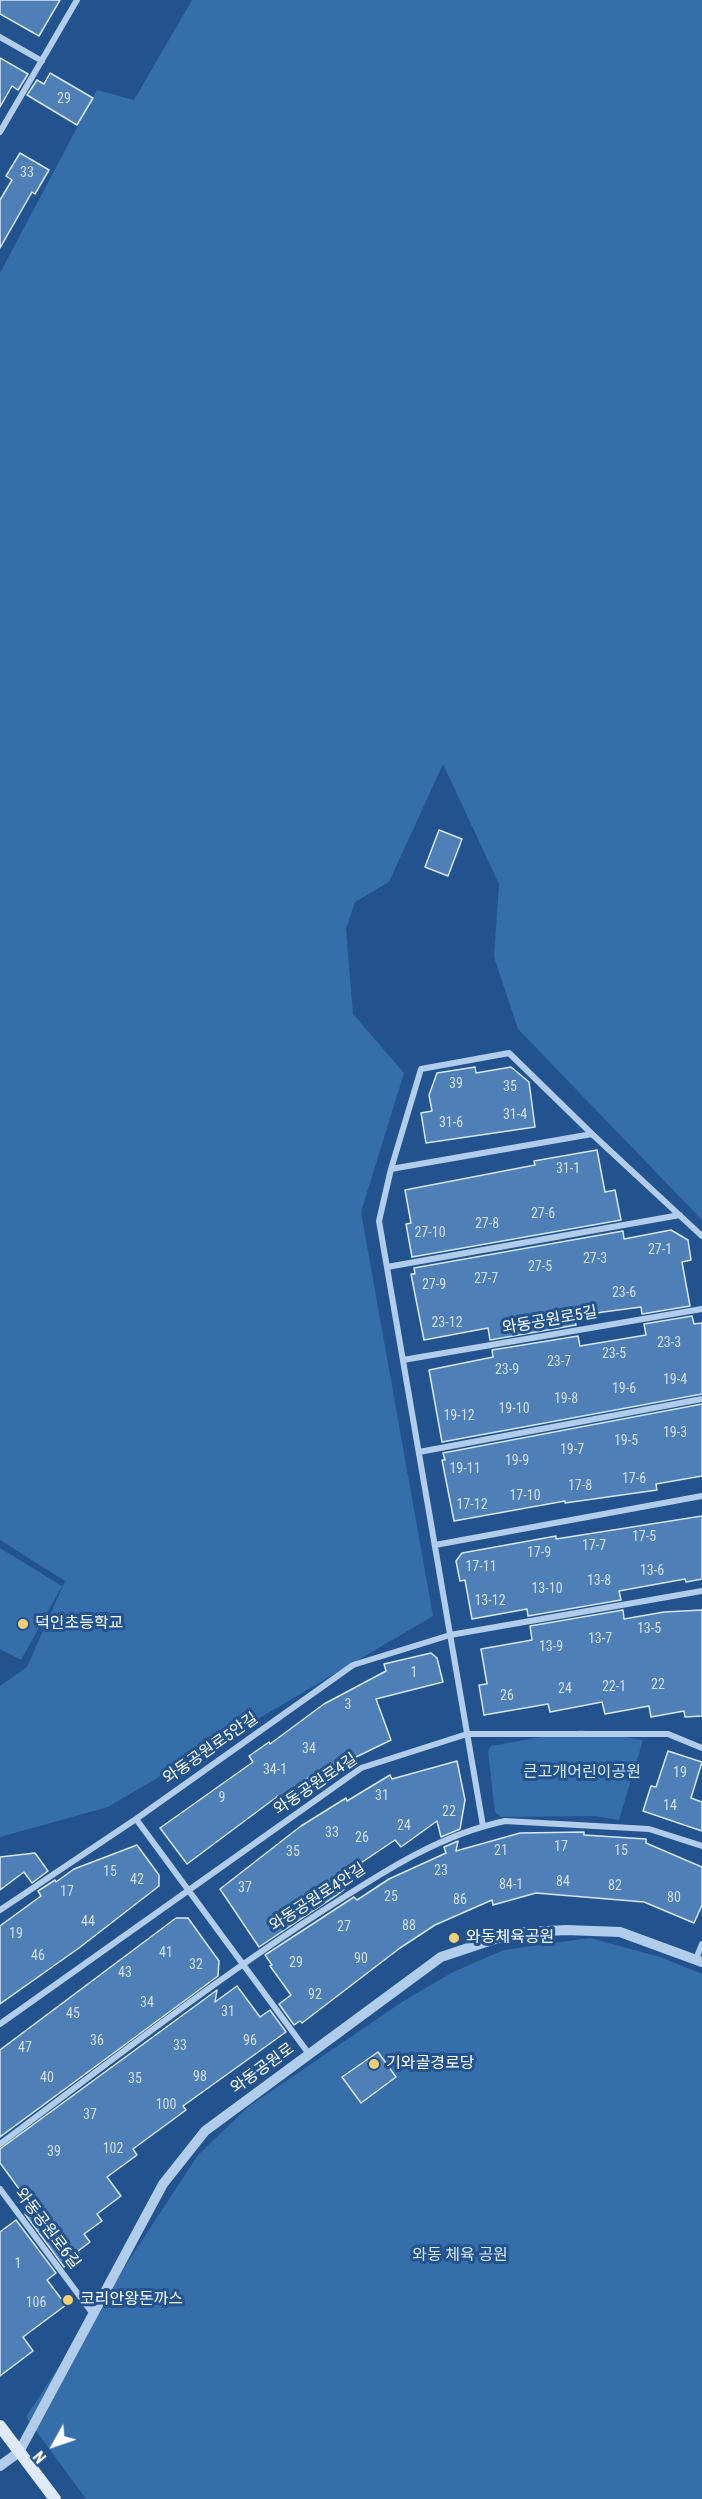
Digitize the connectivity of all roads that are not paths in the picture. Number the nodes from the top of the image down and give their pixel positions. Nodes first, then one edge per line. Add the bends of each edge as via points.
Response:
1 (77, 0) edge
2 (0, 37) edge
3 (42, 61) junction
4 (0, 132) edge
5 (592, 1134) junction
6 (391, 1169) junction
7 (680, 1215) junction
8 (702, 1236) edge
9 (387, 1267) junction
10 (702, 1309) edge
11 (403, 1360) junction
12 (702, 1400) edge
13 (418, 1452) junction
14 (702, 1496) edge
15 (435, 1545) junction
16 (702, 1591) edge
17 (450, 1635) junction
18 (467, 1734) junction
19 (702, 1748) edge
20 (136, 1819) junction
21 (483, 1826) junction
22 (702, 1846) edge
23 (189, 1890) junction
24 (0, 1910) edge
25 (702, 1944) edge
26 (699, 1961) edge
27 (242, 1963) junction
28 (0, 2024) edge
29 (309, 2054) junction
30 (0, 2144) edge
31 (0, 2189) edge
32 (94, 2314) junction
33 (0, 2426) edge
34 (19, 2452) junction
35 (0, 2466) edge
36 (54, 2499) edge

1 - 3 street
2 - 3 street
3 - 4 street
5 - 6 street
5 - 6 street via 509,1053 421,1069
5 - 7 street
6 - 9 street via 379,1221
7 - 8 street
7 - 9 street
9 - 11 street
10 - 11 street, 와동공원로5길
11 - 13 street
12 - 13 street
13 - 15 street
14 - 15 street
15 - 17 street
16 - 17 street
17 - 18 street
17 - 20 street, 와동공원로5안길 via 353,1665
18 - 19 street, 와동공원로4길 via 668,1734
18 - 21 street
18 - 23 street, 와동공원로4길 via 361,1768
20 - 23 street
20 - 24 street, 와동공원로5안길
21 - 22 street, 와동공원로4안길 via 505,1821 649,1829
21 - 27 street, 와동공원로4안길 via 404,1858
23 - 27 street
23 - 28 street, 와동공원로4길
25 - 26 street
26 - 29 street, 와동공원로 via 620,1932 513,1933 441,1957
27 - 29 street
27 - 30 street, 와동공원로4안길
29 - 32 street, 와동공원로 via 205,2131 163,2184
31 - 32 street, 와동공원로6길
32 - 34 street, 와동공원로
33 - 34 main road
34 - 35 street, 와동공원로
34 - 36 main road

